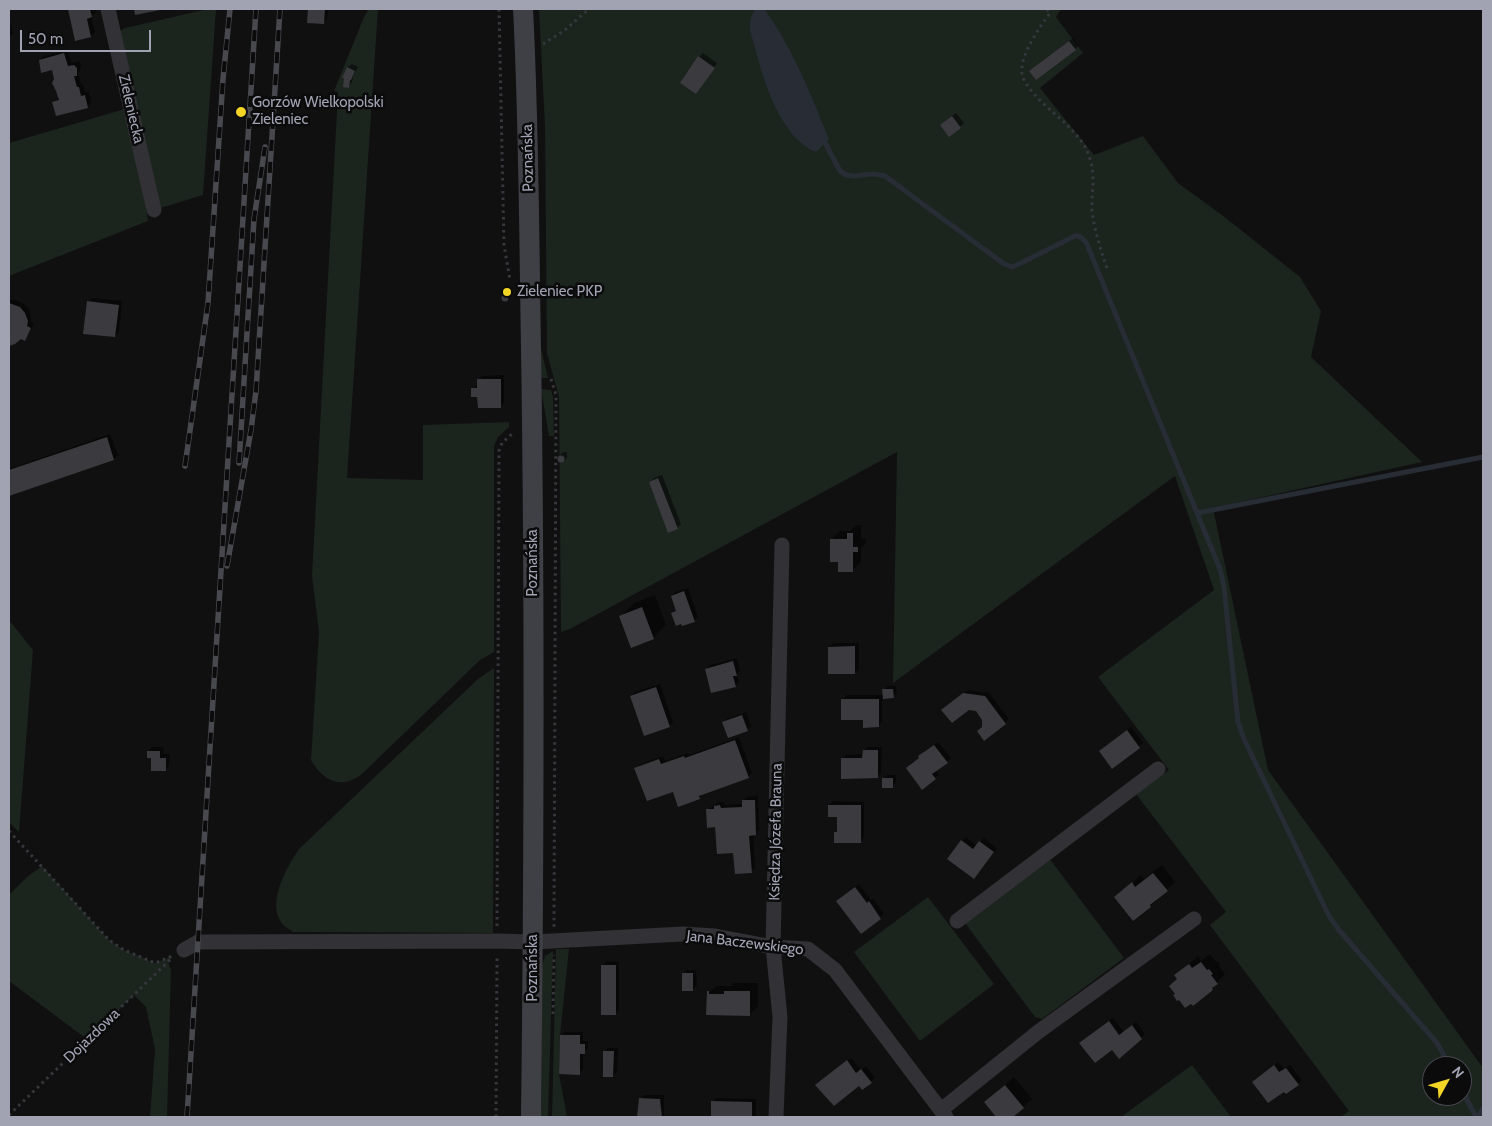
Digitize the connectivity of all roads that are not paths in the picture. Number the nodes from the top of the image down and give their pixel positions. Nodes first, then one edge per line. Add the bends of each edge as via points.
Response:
1 (108, 9) edge
2 (523, 9) edge
3 (154, 210) dead end
4 (782, 545) dead end
5 (1158, 769) dead end
6 (1194, 919) dead end
7 (957, 921) dead end
8 (533, 942) junction
9 (773, 946) junction
10 (184, 950) dead end
11 (943, 1114) edge
12 (531, 1117) edge
13 (776, 1117) edge

1 - 3 street, Zieleniecka
2 - 8 main road, Poznańska via 532,472
4 - 9 street, Księdza Józefa Brauna
5 - 7 street
6 - 11 street, Jana Baczewskiego via 1038,1032
8 - 9 street, Jana Baczewskiego via 683,934
8 - 10 street, Jana Baczewskiego via 198,942
8 - 12 main road, Poznańska
9 - 11 street, Jana Baczewskiego via 808,949 835,970
9 - 13 street, Księdza Józefa Brauna via 780,1018

